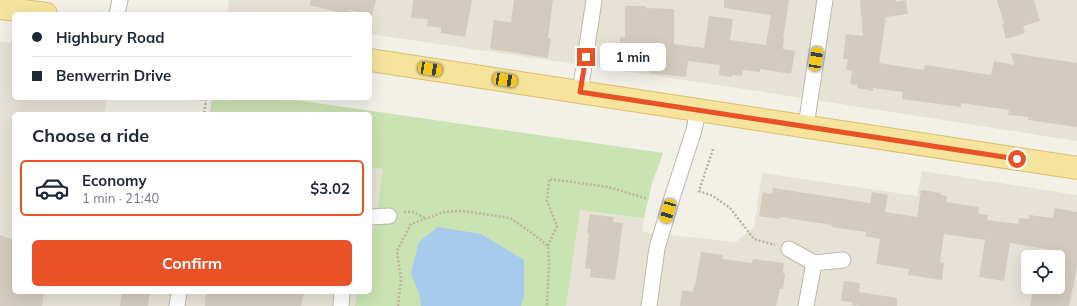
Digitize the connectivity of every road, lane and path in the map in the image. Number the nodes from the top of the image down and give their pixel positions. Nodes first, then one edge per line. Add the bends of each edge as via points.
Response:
1 (120, 0) edge
2 (594, 0) edge
3 (825, 0) edge
4 (0, 8) edge
5 (31, 12) edge
6 (117, 12) edge
7 (372, 60) edge
8 (580, 92) junction
9 (206, 100) edge
10 (698, 110) junction
11 (204, 112) edge
12 (806, 126) junction
13 (714, 149) dead end
14 (1077, 168) edge
15 (648, 199) dead end
16 (389, 216) joint
17 (372, 217) edge
18 (426, 219) junction
19 (548, 246) junction
20 (789, 250) joint
21 (843, 260) dead end
22 (814, 263) junction
23 (179, 294) edge
24 (342, 294) edge
25 (177, 306) edge
26 (340, 306) edge
27 (398, 306) edge
28 (547, 306) edge
29 (649, 306) edge
30 (806, 306) edge

1 - 6 street
2 - 8 street
3 - 12 street
4 - 5 main road
7 - 8 main road
8 - 10 main road
9 - 11 path
10 - 12 main road
10 - 29 street via 658,248
12 - 14 main road
13 - 20 path via 699,191 714,196 730,208 754,239
15 - 19 path via 608,187 550,179 547,201 557,226
16 - 17 street
16 - 18 path via 398,212 413,212
18 - 19 path via 444,212 458,211 510,218
18 - 27 path via 411,224 397,251 401,280
19 - 28 path via 550,265
20 - 22 street
21 - 22 street
22 - 30 street
23 - 25 street
24 - 26 street

